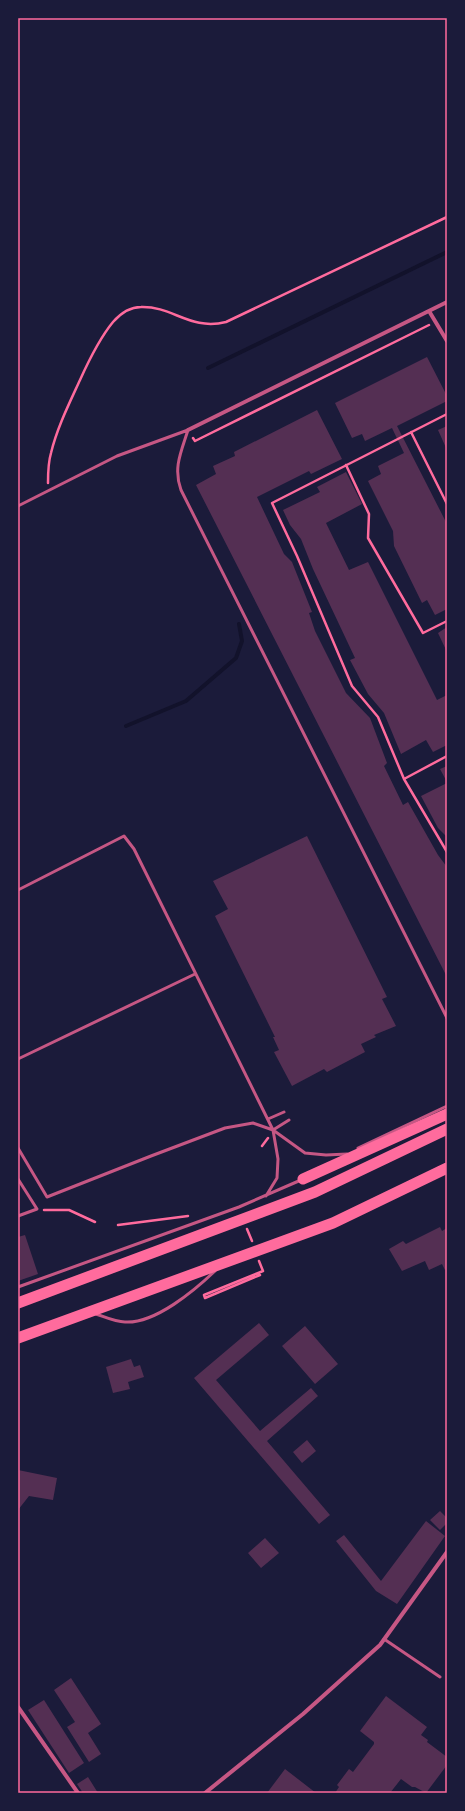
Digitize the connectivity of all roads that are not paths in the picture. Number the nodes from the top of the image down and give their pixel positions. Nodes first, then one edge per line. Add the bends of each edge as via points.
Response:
1 (447, 302) edge
2 (429, 311) junction
3 (447, 341) edge
4 (188, 430) junction
5 (18, 506) edge
6 (18, 890) edge
7 (195, 974) junction
8 (447, 1018) edge
9 (18, 1059) edge
10 (447, 1106) edge
11 (284, 1112) dead end
12 (447, 1114) edge
13 (268, 1119) junction
14 (289, 1120) dead end
15 (447, 1129) edge
16 (273, 1130) junction
17 (18, 1148) edge
18 (347, 1154) junction
19 (447, 1168) edge
20 (18, 1179) edge
21 (303, 1179) junction
22 (266, 1196) junction
23 (18, 1216) edge
24 (222, 1263) junction
25 (18, 1287) edge
26 (18, 1303) edge
27 (90, 1312) junction
28 (18, 1338) edge
29 (447, 1552) edge
30 (384, 1639) junction
31 (440, 1677) dead end
32 (18, 1707) edge
33 (78, 1793) edge
34 (205, 1793) edge

1 - 2 street
2 - 3 street
2 - 4 street
4 - 5 lane via 116,456
4 - 8 lane via 177,463 181,490
6 - 7 lane via 124,836 134,849
7 - 9 lane
7 - 13 lane
10 - 18 lane
11 - 13 lane
12 - 21 highway
13 - 16 lane
14 - 16 lane
15 - 26 highway via 315,1192
16 - 17 lane via 253,1123 225,1128 47,1197
16 - 18 lane via 305,1153
16 - 22 lane via 278,1178
18 - 21 lane
19 - 24 highway via 333,1223
20 - 23 lane via 37,1209
21 - 22 lane
22 - 25 lane
24 - 27 highway
24 - 27 lane via 183,1298 137,1321 120,1321
27 - 28 highway
29 - 30 street
30 - 31 lane
30 - 34 street via 303,1714
32 - 33 street

